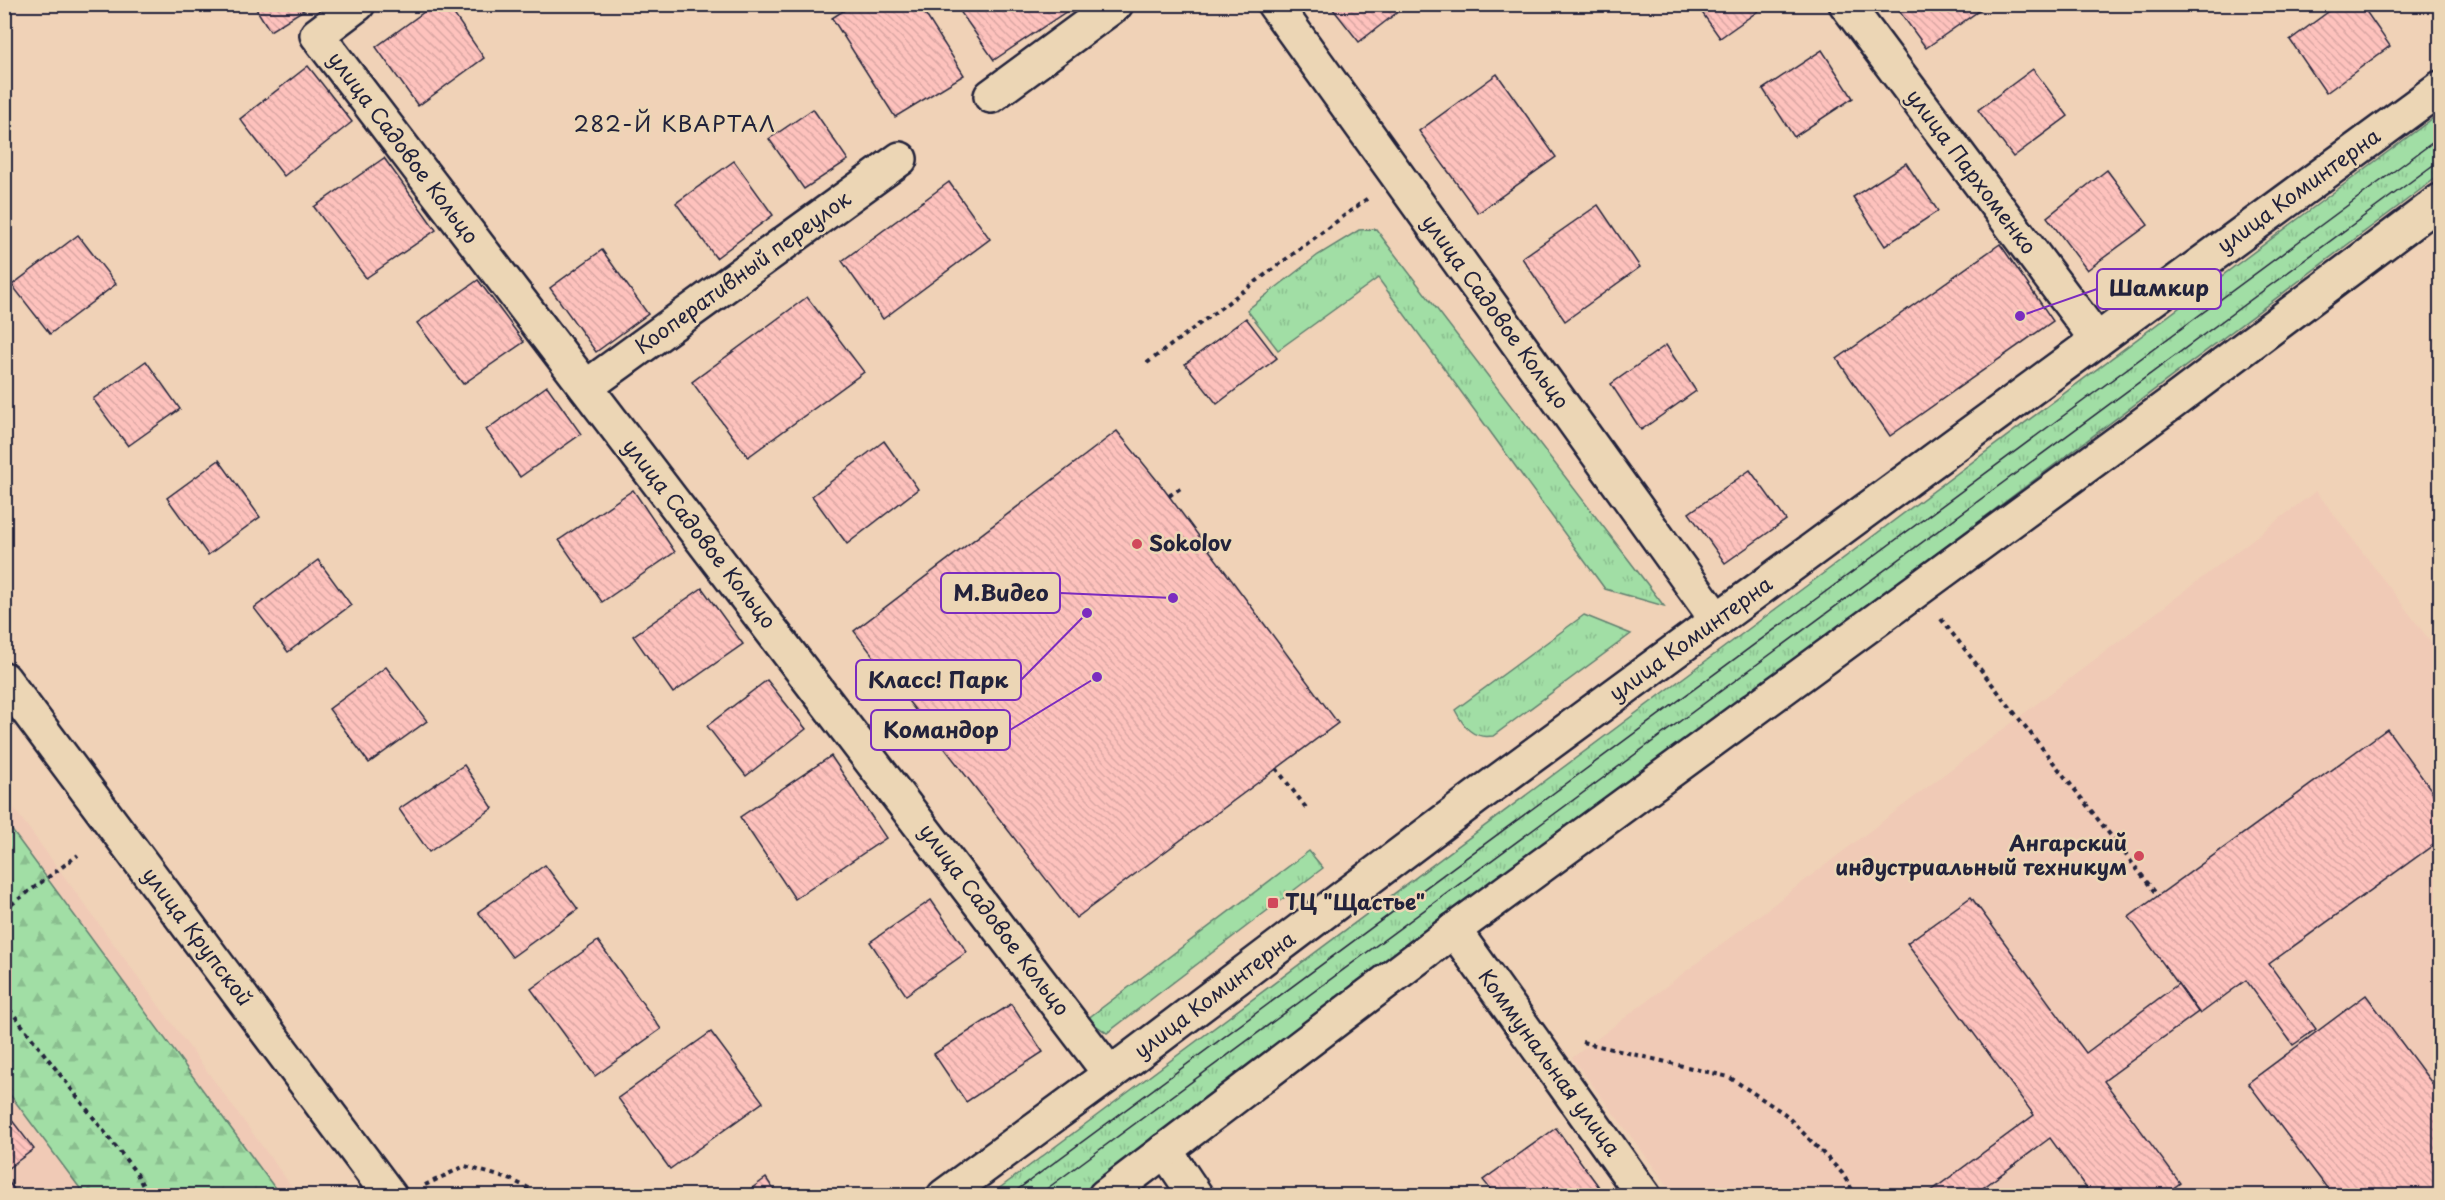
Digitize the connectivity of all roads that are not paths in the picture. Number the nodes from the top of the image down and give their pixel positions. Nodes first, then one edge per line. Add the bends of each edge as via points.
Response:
1 (358, 4) edge
2 (1116, 4) edge
3 (1274, 4) edge
4 (1846, 4) edge
5 (2440, 88) edge
6 (991, 96) dead end
7 (900, 159) dead end
8 (2440, 201) edge
9 (2097, 340) junction
10 (586, 387) junction
11 (1717, 620) junction
12 (4, 679) edge
13 (1454, 930) junction
14 (1110, 1074) junction
15 (1164, 1150) junction
16 (404, 1193) edge
17 (944, 1196) edge
18 (1105, 1196) edge
19 (1196, 1196) edge
20 (1644, 1196) edge

1 - 10 street, улица Садовое Кольцо via 317,35
2 - 6 street
3 - 11 street, улица Садовое Кольцо
4 - 9 street, улица Пархоменко
5 - 9 street, улица Коминтерна
7 - 10 street, Кооперативный переулок
8 - 13 street
9 - 11 street, улица Коминтерна
10 - 14 street, улица Садовое Кольцо
11 - 14 street, улица Коминтерна
12 - 16 street, улица Крупской
13 - 15 street
13 - 20 street, Коммунальная улица
14 - 17 street, улица Коминтерна
15 - 18 street
15 - 19 street

